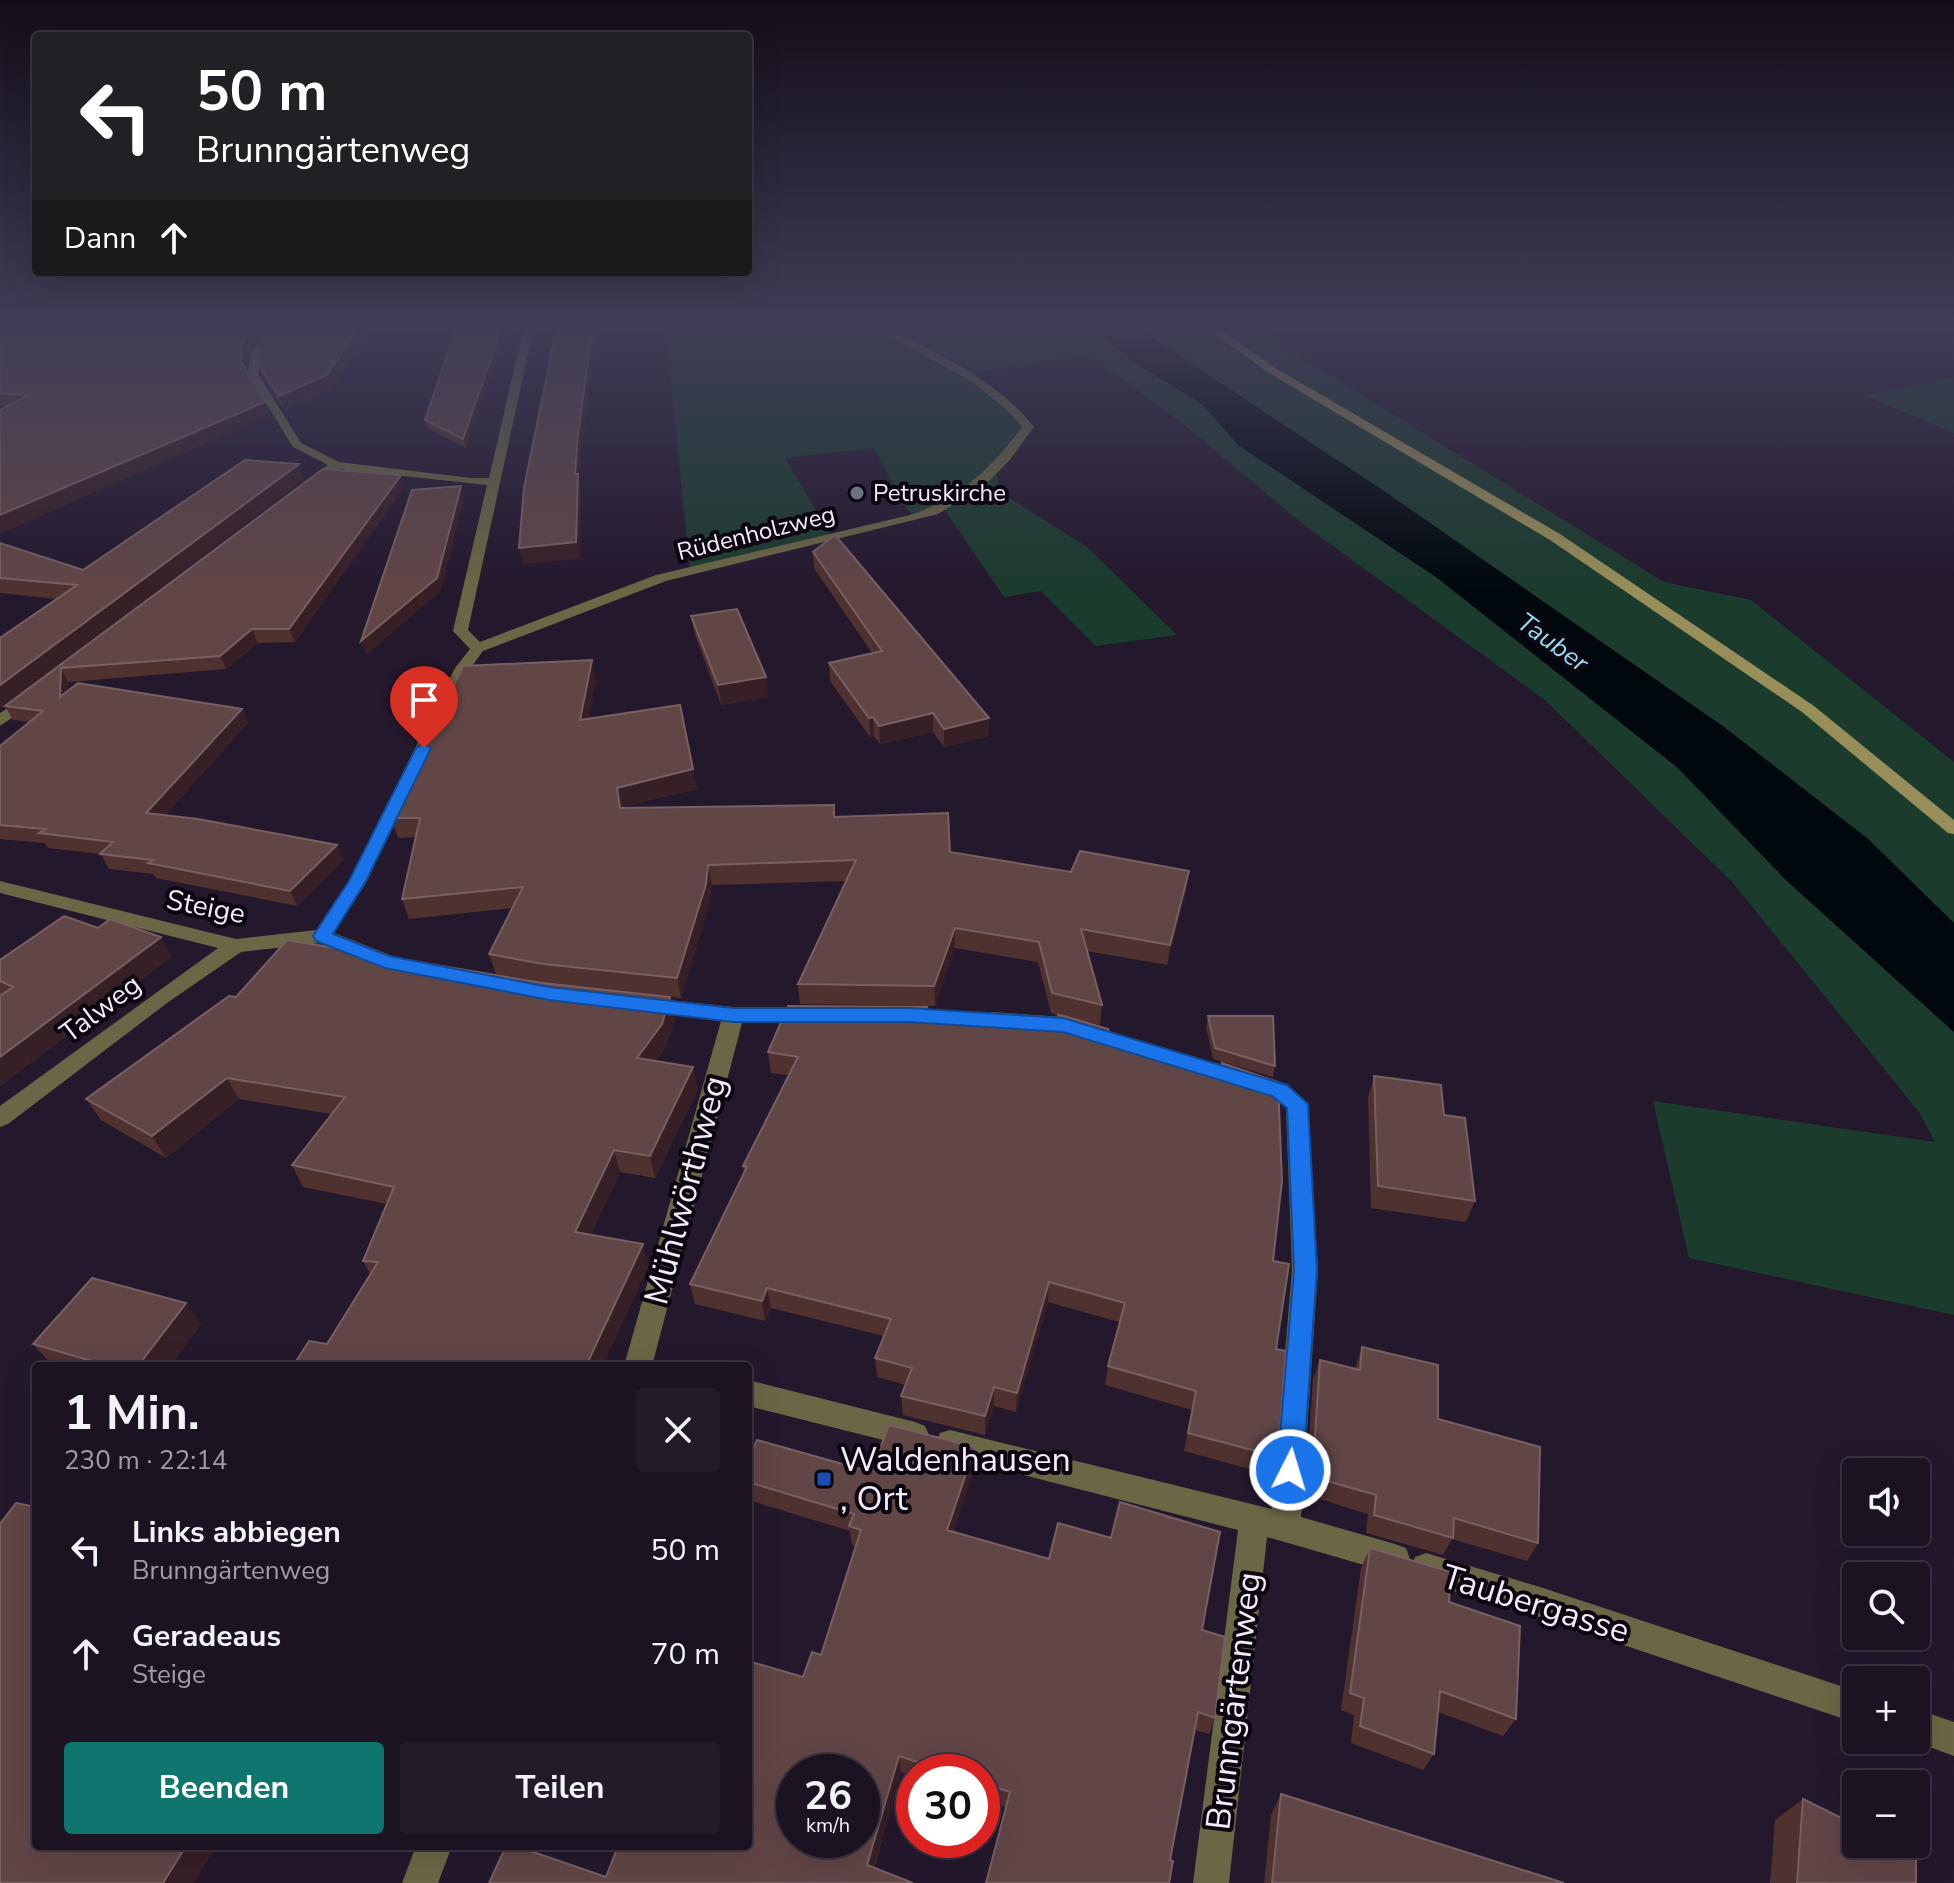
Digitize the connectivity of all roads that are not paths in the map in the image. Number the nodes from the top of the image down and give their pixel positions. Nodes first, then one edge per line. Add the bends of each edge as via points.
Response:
1 (278, 414) edge
2 (509, 414) edge
3 (1018, 414) edge
4 (1346, 414) edge
5 (336, 465) junction
6 (494, 481) junction
7 (300, 493) edge
8 (478, 648) junction
9 (48, 684) edge
10 (0, 721) edge
11 (1954, 829) edge
12 (0, 887) edge
13 (322, 936) junction
14 (236, 946) junction
15 (415, 968) edge
16 (625, 1002) edge
17 (733, 1015) junction
18 (835, 1015) edge
19 (970, 1019) edge
20 (1196, 1067) edge
21 (1238, 1079) edge
22 (0, 1118) edge
23 (640, 1362) edge
24 (752, 1394) edge
25 (1270, 1523) junction
26 (1842, 1702) edge
27 (1930, 1731) edge
28 (1954, 1739) edge
29 (432, 1850) edge
30 (420, 1883) edge
31 (1211, 1883) edge

1 - 5 street via 297,445
2 - 6 street
3 - 8 street, Rüdenholzweg via 1028,427 995,472 944,509 661,578
4 - 11 main road via 1555,537 1808,709
5 - 6 street
5 - 7 street
6 - 8 street via 460,631
8 - 13 street via 463,668 358,881
9 - 10 street
12 - 14 street, Steige
13 - 14 street, Steige
13 - 15 street, Steige via 385,962
14 - 22 street, Talweg
16 - 17 street
17 - 18 street
17 - 23 street, Mühlwörthweg
19 - 20 street via 1063,1025
21 - 25 street, Brunngärtenweg via 1279,1090 1297,1104 1305,1270
24 - 25 street, Taubergasse
25 - 26 street, Taubergasse via 1537,1601
25 - 31 street, Brunngärtenweg
27 - 28 street
29 - 30 street

